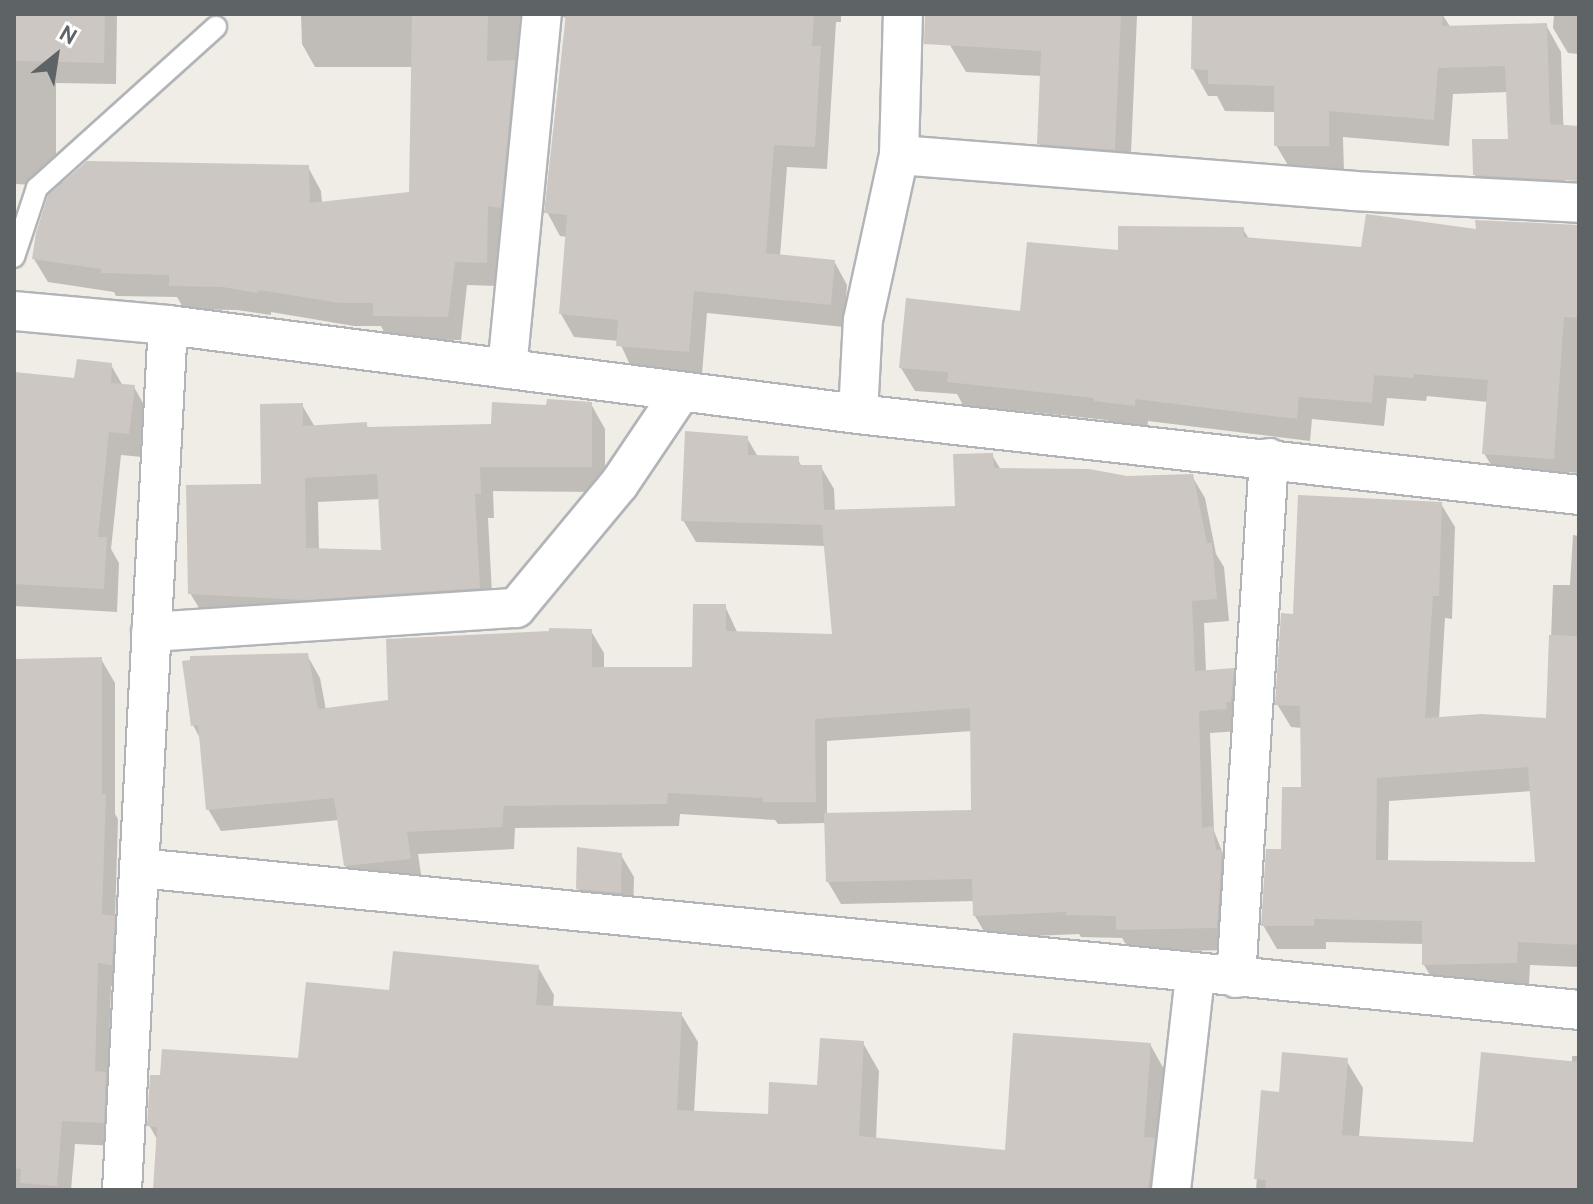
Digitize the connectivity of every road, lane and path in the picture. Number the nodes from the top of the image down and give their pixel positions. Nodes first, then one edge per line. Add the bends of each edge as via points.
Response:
1 (542, 14) edge
2 (903, 14) edge
3 (216, 27) dead end
4 (899, 155) junction
5 (1579, 203) edge
6 (14, 257) edge
7 (14, 311) edge
8 (168, 325) junction
9 (507, 369) junction
10 (681, 392) junction
11 (858, 414) junction
12 (1269, 458) junction
13 (1579, 495) edge
14 (151, 632) junction
15 (139, 868) junction
16 (1195, 975) junction
17 (1236, 978) junction
18 (1579, 1010) edge
19 (122, 1190) edge
20 (1171, 1190) edge

1 - 9 street
2 - 4 street
3 - 6 lane via 37,188
4 - 5 street via 1322,189
4 - 11 street via 863,320
7 - 8 street
8 - 9 street
8 - 14 street
9 - 10 street
10 - 11 street
10 - 14 street via 619,484 516,608
11 - 12 street
12 - 13 street
12 - 17 street
14 - 15 street
15 - 16 street
15 - 19 street
16 - 17 street
16 - 20 street
17 - 18 street

